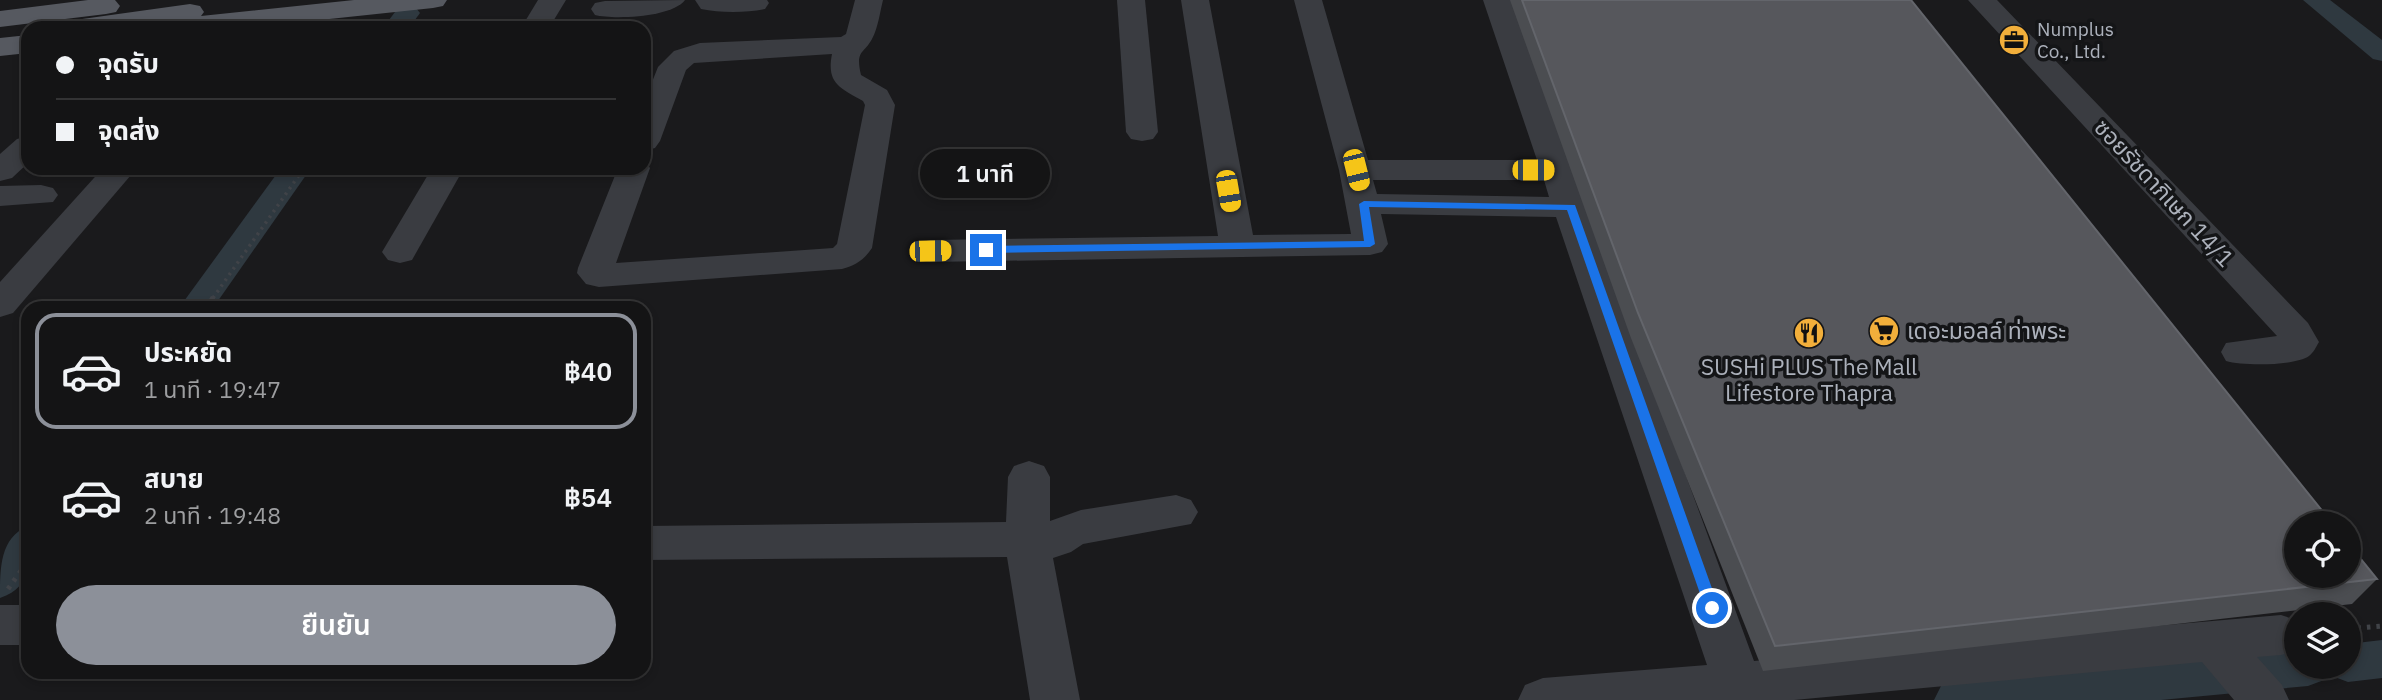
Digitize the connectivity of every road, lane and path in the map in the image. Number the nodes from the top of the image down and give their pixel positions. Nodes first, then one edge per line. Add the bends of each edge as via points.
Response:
1 (100, 0) edge
2 (166, 0) edge
3 (290, 0) edge
4 (433, 0) edge
5 (552, 0) edge
6 (671, 0) edge
7 (709, 0) edge
8 (869, 0) edge
9 (1131, 0) edge
10 (1195, 0) edge
11 (1308, 0) edge
12 (1497, 0) edge
13 (1982, 0) edge
14 (755, 3) dead end
15 (605, 9) dead end
16 (0, 16) edge
17 (129, 21) edge
18 (261, 21) edge
19 (539, 21) edge
20 (848, 45) junction
21 (651, 123) edge
22 (1142, 132) dead end
23 (21, 152) edge
24 (1356, 170) junction
25 (1558, 170) junction
26 (0, 171) edge
27 (115, 175) edge
28 (299, 175) edge
29 (444, 175) edge
30 (631, 175) edge
31 (41, 195) dead end
32 (0, 196) edge
33 (1364, 204) junction
34 (1571, 207) junction
35 (1237, 246) junction
36 (930, 251) dead end
37 (400, 252) dead end
38 (211, 301) edge
39 (0, 304) edge
40 (2240, 352) dead end
41 (1029, 477) dead end
42 (1176, 512) dead end
43 (1028, 543) junction
44 (651, 544) edge
45 (21, 584) edge
46 (12, 614) edge
47 (2382, 626) edge
48 (2361, 628) edge
49 (2281, 635) dead end
50 (2236, 667) edge
51 (1742, 692) edge
52 (1055, 700) edge
53 (1543, 700) edge

1 - 16 main road
2 - 16 main road
3 - 17 main road
4 - 18 main road
5 - 19 street
6 - 15 street
7 - 14 street
8 - 20 street via 859,38
9 - 22 street
10 - 35 street
11 - 24 street
12 - 25 street
13 - 40 street, ซอยรัชดาภิเษก 14/1 via 2300,342 2294,348
20 - 21 street via 688,55 673,67
20 - 30 street via 844,65 848,79 876,96 880,105 854,248 842,258 599,276 596,268
23 - 26 street
24 - 25 street
24 - 33 street
25 - 34 street
27 - 39 street
28 - 38 path
29 - 37 street
31 - 32 street
33 - 34 street
33 - 35 street via 1370,244
34 - 51 street
35 - 36 street
41 - 43 street
42 - 43 street via 1081,527 1055,540
43 - 44 street
43 - 52 street
45 - 46 path
47 - 48 path
49 - 50 street
50 - 51 street
51 - 53 street

